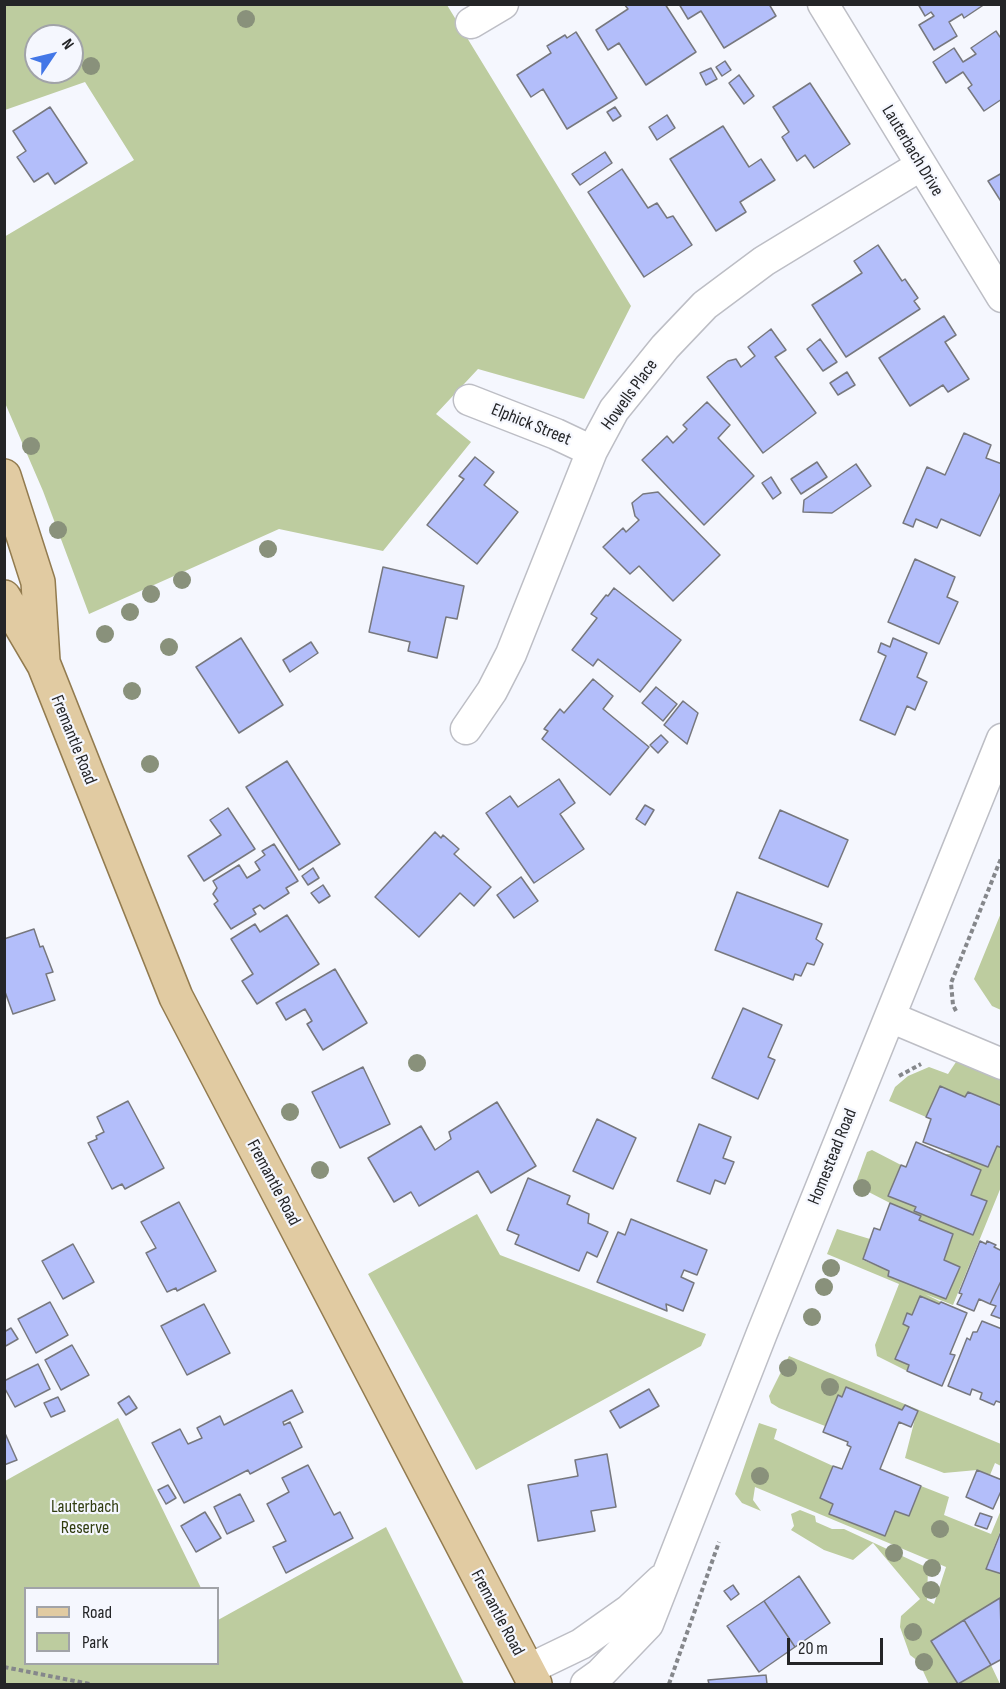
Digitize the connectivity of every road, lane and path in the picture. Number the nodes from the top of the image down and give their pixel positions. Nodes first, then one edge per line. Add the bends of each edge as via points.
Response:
1 (502, 4) edge
2 (823, 4) edge
3 (471, 23) dead end
4 (920, 166) junction
5 (1002, 297) edge
6 (469, 400) dead end
7 (592, 451) junction
8 (4, 476) edge
9 (4, 597) edge
10 (44, 665) junction
11 (465, 729) dead end
12 (1002, 739) edge
13 (1002, 856) edge
14 (958, 1015) dead end
15 (890, 1017) junction
16 (1002, 1064) edge
17 (719, 1542) dead end
18 (666, 1576) junction
19 (4, 1667) edge
20 (531, 1677) edge
21 (90, 1684) edge
22 (586, 1684) edge
23 (669, 1684) edge

1 - 3 street
2 - 4 street, Lauterbach Drive
4 - 5 street, Lauterbach Drive
4 - 7 street, Howells Place via 764,261 705,305 614,410
6 - 7 street, Elphick Street
7 - 11 street, Howells Place via 510,654 492,691
8 - 10 main road, Fremantle Road via 38,582
9 - 10 main road, Fremantle Road
10 - 20 main road, Fremantle Road via 176,998
12 - 15 street, Homestead Road
13 - 14 path via 951,983
15 - 16 street
15 - 18 street, Homestead Road
17 - 23 path
18 - 20 street, Homestead Road via 629,1610
18 - 22 street, Homestead Road via 648,1624
19 - 21 path

